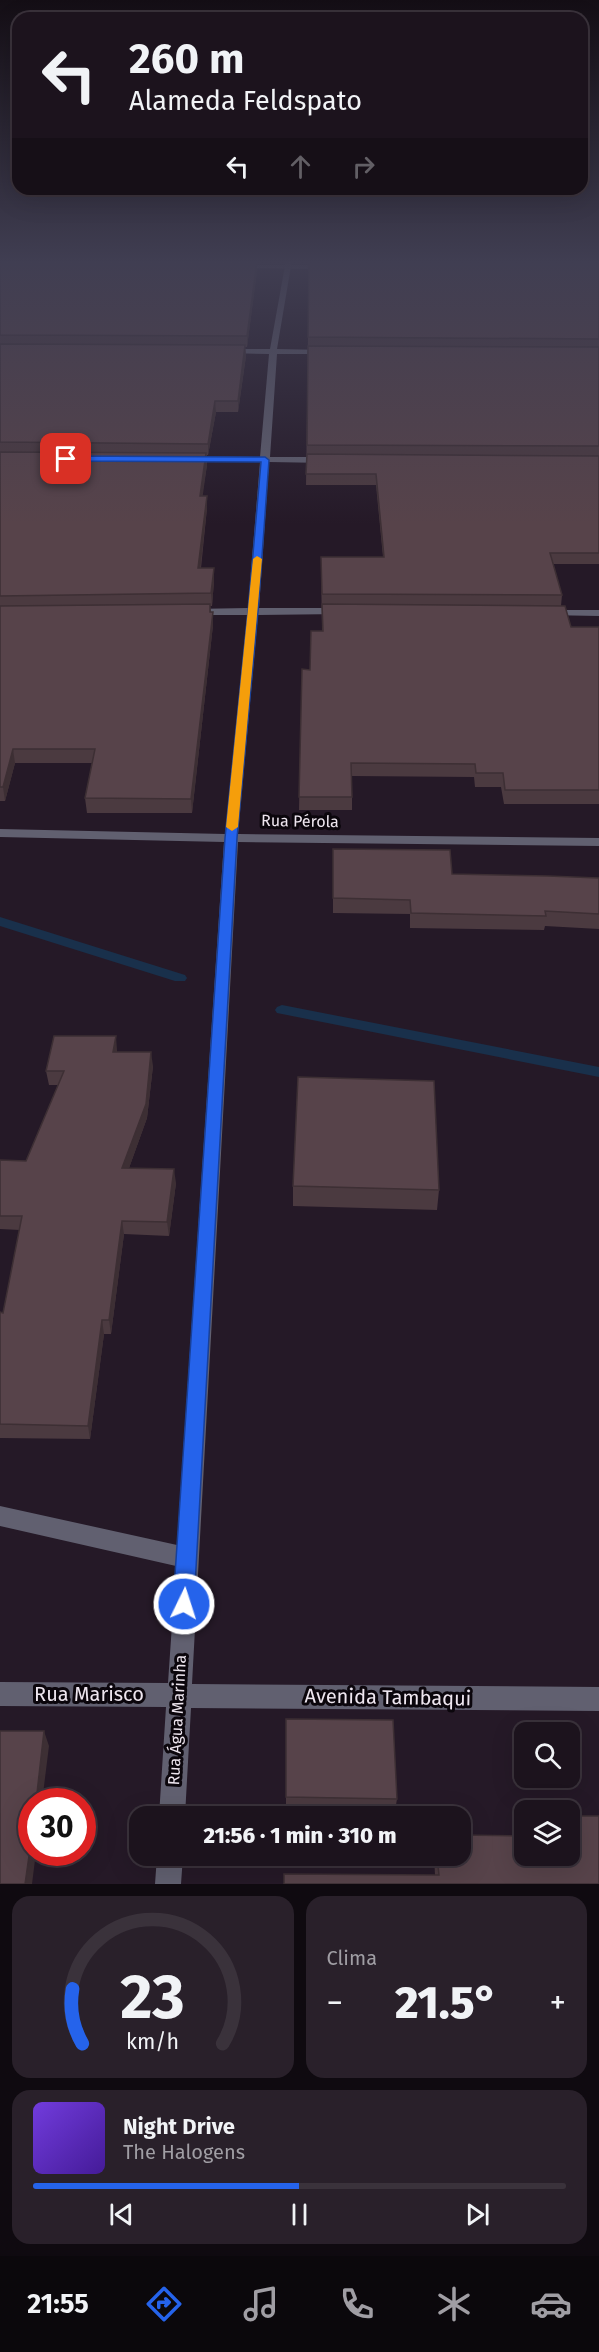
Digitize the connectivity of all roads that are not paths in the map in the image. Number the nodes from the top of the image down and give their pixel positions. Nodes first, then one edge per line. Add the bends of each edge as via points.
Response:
1 (274, 348) edge
2 (214, 351) edge
3 (273, 352) junction
4 (332, 352) edge
5 (173, 459) edge
6 (265, 460) junction
7 (337, 460) edge
8 (253, 611) junction
9 (349, 611) edge
10 (184, 612) edge
11 (539, 613) edge
12 (599, 613) edge
13 (0, 833) edge
14 (231, 838) junction
15 (599, 842) edge
16 (0, 1516) edge
17 (187, 1558) junction
18 (0, 1694) edge
19 (178, 1695) junction
20 (599, 1699) edge
21 (172, 1806) edge
22 (169, 1866) edge
23 (168, 1884) edge

1 - 3 street, Rua Água Marinha
2 - 3 street
3 - 4 street
3 - 6 street, Rua Água Marinha
5 - 6 street
6 - 7 street
6 - 8 street, Rua Água Marinha
8 - 9 street
8 - 10 street
8 - 14 street, Rua Água Marinha
11 - 12 street
13 - 14 street, Rua Pérola
14 - 15 street, Rua Pérola
14 - 17 street, Rua Água Marinha
16 - 17 street
17 - 19 street, Rua Água Marinha
18 - 19 street, Rua Marisco
19 - 20 street, Avenida Tambaqui
19 - 21 street, Rua Água Marinha
22 - 23 street

